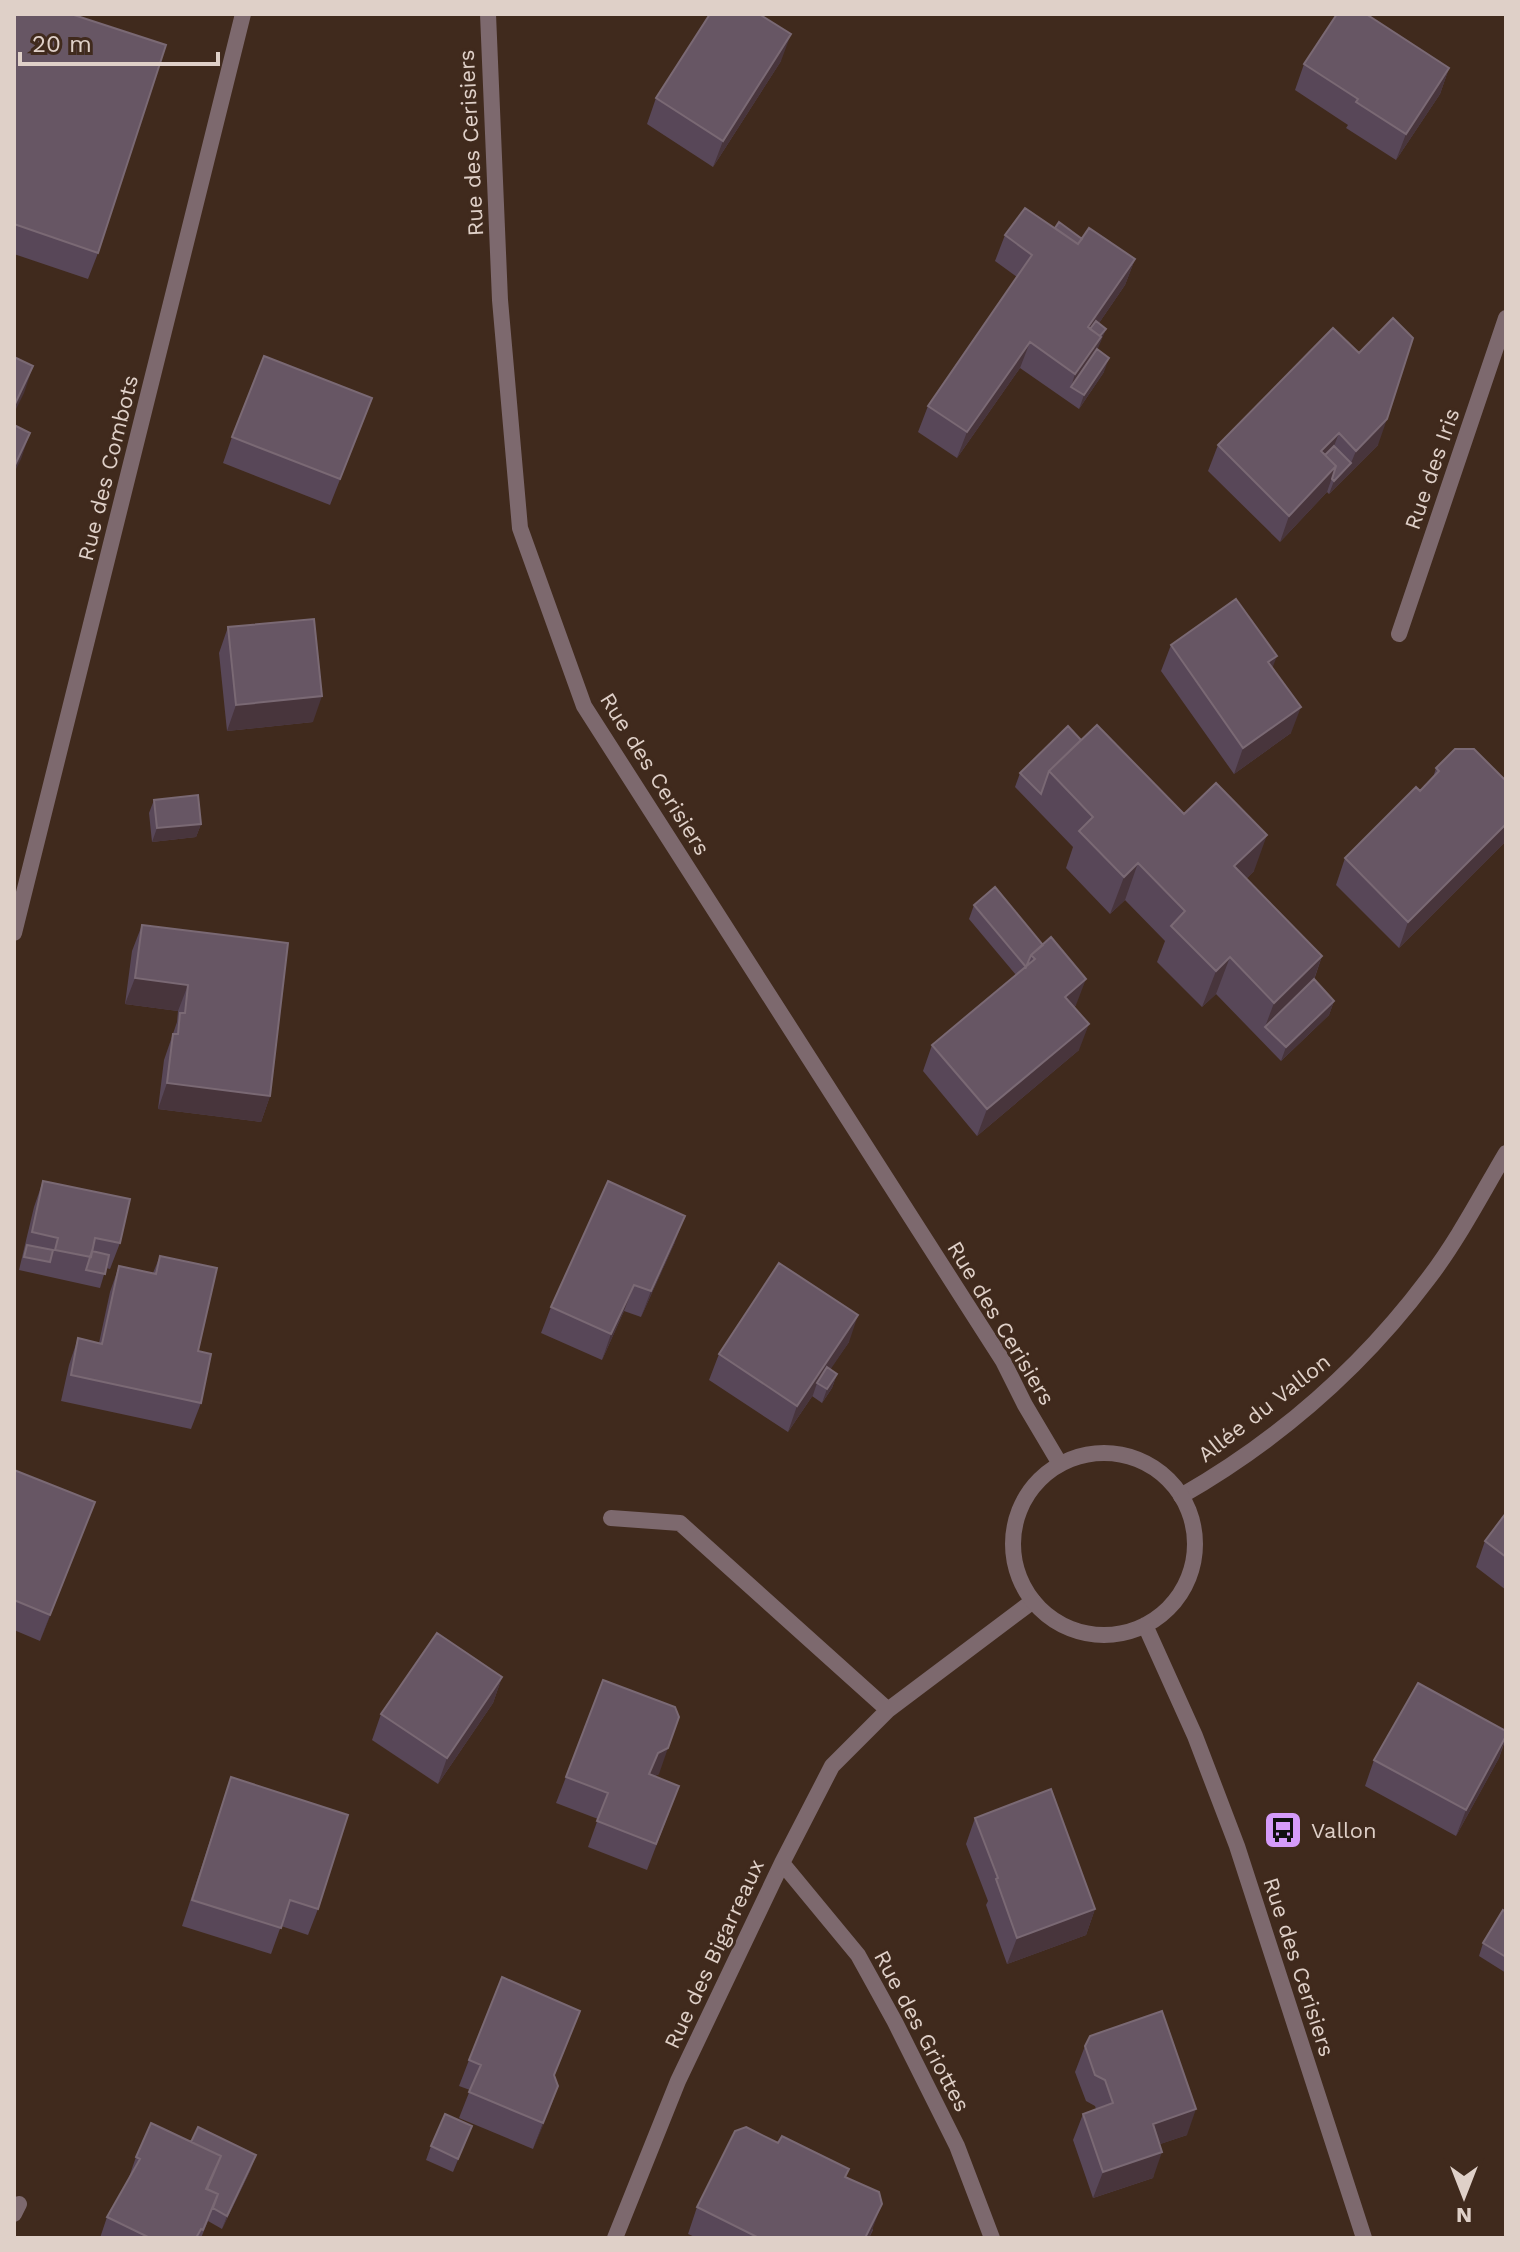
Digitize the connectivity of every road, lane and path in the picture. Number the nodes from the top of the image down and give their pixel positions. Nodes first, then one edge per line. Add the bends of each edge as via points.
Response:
1 (243, 14) edge
2 (488, 14) edge
3 (1506, 318) edge
4 (1399, 634) dead end
5 (14, 933) edge
6 (1506, 1153) edge
7 (1060, 1464) junction
8 (1181, 1496) junction
9 (611, 1518) dead end
10 (1033, 1601) junction
11 (1145, 1625) junction
12 (888, 1710) junction
13 (782, 1863) junction
14 (615, 2238) edge
15 (992, 2238) edge
16 (1364, 2238) edge

1 - 5 street, Rue des Combots
2 - 7 street, Rue des Cerisiers via 500,300 520,528 584,706 1003,1361
3 - 4 street, Rue des Iris
6 - 8 street, Allée du Vallon via 1431,1276 1380,1339 1319,1398 1227,1469
7 - 8 street via 1117,1453 1154,1468
7 - 10 street via 1030,1491 1014,1527 1015,1566
8 - 11 street via 1194,1527 1194,1561 1172,1606
9 - 12 street via 680,1523
10 - 11 street via 1056,1622 1085,1633 1116,1635
10 - 12 street, Rue des Bigarreaux
11 - 16 street, Rue des Cerisiers via 1237,1846
12 - 13 street, Rue des Bigarreaux via 832,1766
13 - 14 street, Rue des Bigarreaux via 678,2081
13 - 15 street, Rue des Griottes via 858,1955 957,2146

